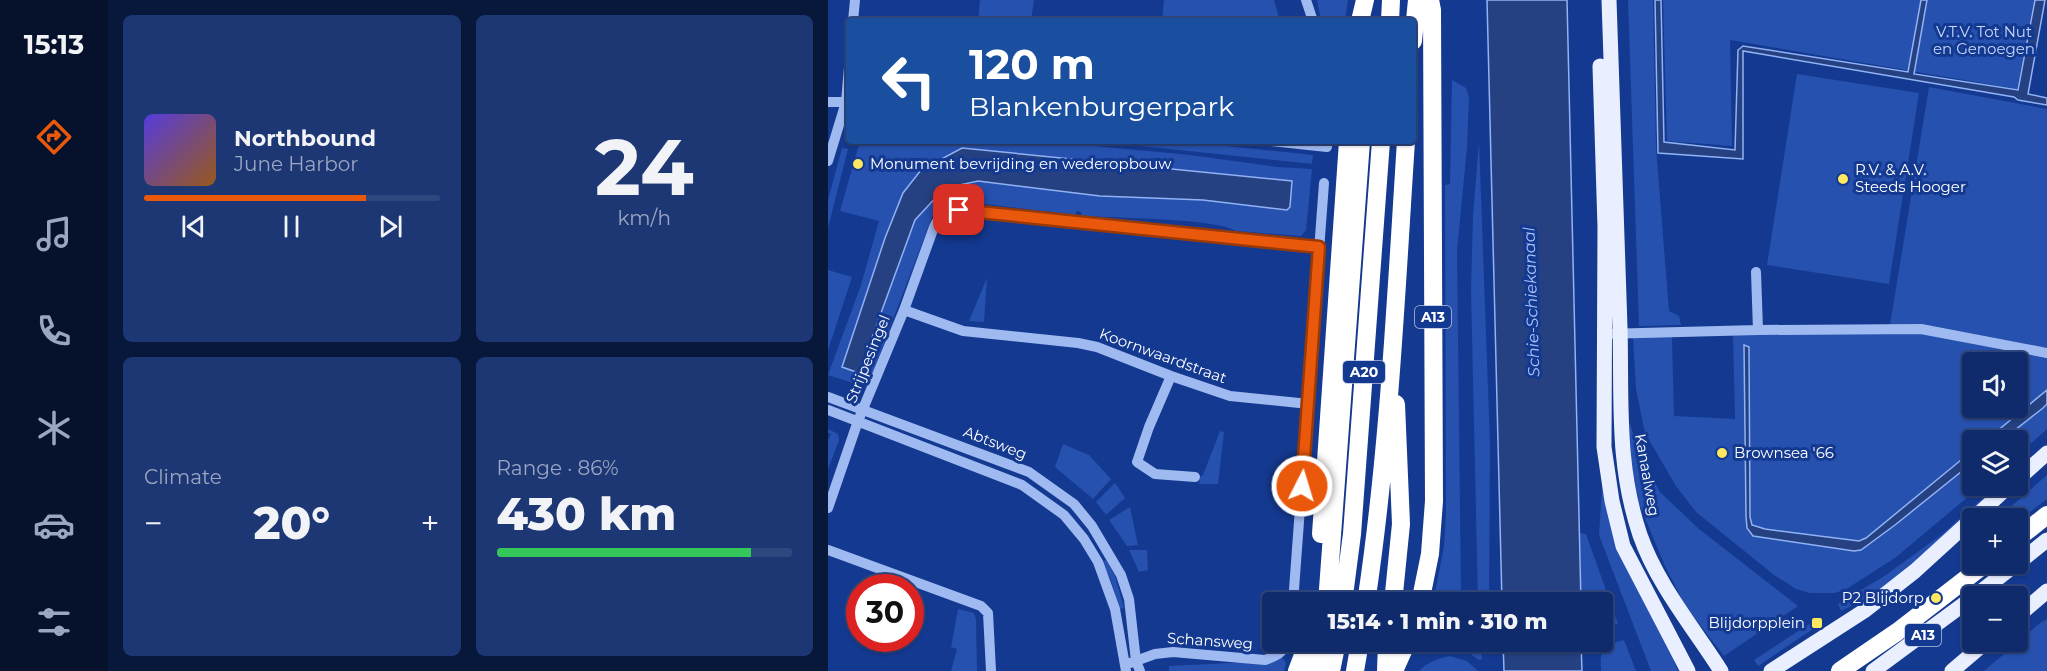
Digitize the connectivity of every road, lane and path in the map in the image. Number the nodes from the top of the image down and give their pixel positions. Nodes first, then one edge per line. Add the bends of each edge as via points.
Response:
1 (855, 0) edge
2 (1306, 0) edge
3 (1365, 0) edge
4 (1372, 0) edge
5 (1391, 0) edge
6 (1417, 0) edge
7 (1431, 0) edge
8 (1599, 0) edge
9 (1608, 0) edge
10 (854, 18) edge
11 (1312, 18) edge
12 (1361, 18) edge
13 (1370, 18) edge
14 (1390, 18) edge
15 (1415, 18) edge
16 (828, 102) edge
17 (846, 102) edge
18 (846, 105) edge
19 (1348, 144) edge
20 (1361, 144) edge
21 (1381, 144) edge
22 (1406, 144) edge
23 (828, 160) edge
24 (1324, 183) dead end
25 (1319, 247) junction
26 (1756, 272) dead end
27 (904, 310) junction
28 (1758, 330) junction
29 (1393, 334) junction
30 (1603, 334) junction
31 (1620, 334) junction
32 (2047, 353) edge
33 (1171, 376) junction
34 (828, 397) edge
35 (1309, 404) junction
36 (828, 410) edge
37 (861, 416) junction
38 (2047, 455) edge
39 (2028, 470) edge
40 (1195, 477) dead end
41 (1998, 496) edge
42 (828, 508) edge
43 (1985, 508) edge
44 (2047, 515) edge
45 (1962, 529) edge
46 (2028, 530) edge
47 (2047, 540) edge
48 (828, 550) edge
49 (2028, 555) edge
50 (1972, 574) edge
51 (2004, 574) edge
52 (1988, 586) edge
53 (2047, 591) edge
54 (1294, 592) edge
55 (1317, 592) edge
56 (1328, 592) edge
57 (1344, 592) edge
58 (1368, 592) edge
59 (1394, 592) edge
60 (1422, 592) edge
61 (1962, 605) edge
62 (2028, 607) edge
63 (1281, 652) edge
64 (1305, 652) edge
65 (1318, 652) edge
66 (1335, 652) edge
67 (1358, 652) edge
68 (1387, 652) edge
69 (1403, 652) edge
70 (1974, 652) edge
71 (1138, 666) edge
72 (1125, 668) edge
73 (991, 671) edge
74 (1298, 671) edge
75 (1313, 671) edge
76 (1331, 671) edge
77 (1355, 671) edge
78 (1386, 671) edge
79 (1394, 671) edge
80 (1688, 671) edge
81 (1721, 671) edge
82 (1771, 671) edge
83 (1840, 671) edge
84 (1873, 671) edge
85 (1952, 671) edge

1 - 10 street
2 - 11 street
3 - 12 highway
4 - 13 highway
5 - 14 highway
6 - 15 highway
7 - 60 highway, A13 via 1434,501
8 - 30 main road via 1605,227
9 - 31 main road, Kanaalweg
16 - 17 street
18 - 23 street
19 - 55 highway, A20
20 - 56 highway, A20
21 - 57 highway, A20
22 - 29 highway, A20
24 - 25 street
25 - 27 street, Strijpesingel via 948,211 937,221
25 - 35 street
26 - 28 street
27 - 33 street, Koornwaardstraat via 963,332 1097,347
27 - 37 street, Strijpesingel
28 - 31 street
28 - 32 street via 1922,329
29 - 58 highway, A20
29 - 59 highway, A20 via 1401,524
30 - 31 street
30 - 80 main road via 1604,447 1620,535
31 - 81 main road, Kanaalweg via 1621,444 1640,536 1657,574
33 - 35 street, Koornwaardstraat via 1230,396
33 - 40 street via 1137,462 1155,474
34 - 37 street, Abtsweg
35 - 54 street
36 - 37 street, Abtsweg
37 - 42 street, Strijpesingel
37 - 71 street, Abtsweg via 1029,472 1074,504 1121,575 1129,599
37 - 72 street, Abtsweg via 1022,485 1064,515 1098,562 1115,609
38 - 39 main road
41 - 43 main road
44 - 46 highway
45 - 82 main road via 1864,612
47 - 49 main road, A13
48 - 73 street via 981,606 988,613
50 - 83 highway, A13
51 - 52 main road, A13
53 - 62 main road
61 - 84 main road, A13
63 - 71 street, Schansweg via 1265,660 1173,652 1155,654
64 - 74 highway
65 - 75 highway
66 - 76 highway
67 - 77 highway
68 - 78 highway
69 - 79 highway
70 - 85 main road
71 - 72 street, Schansweg

